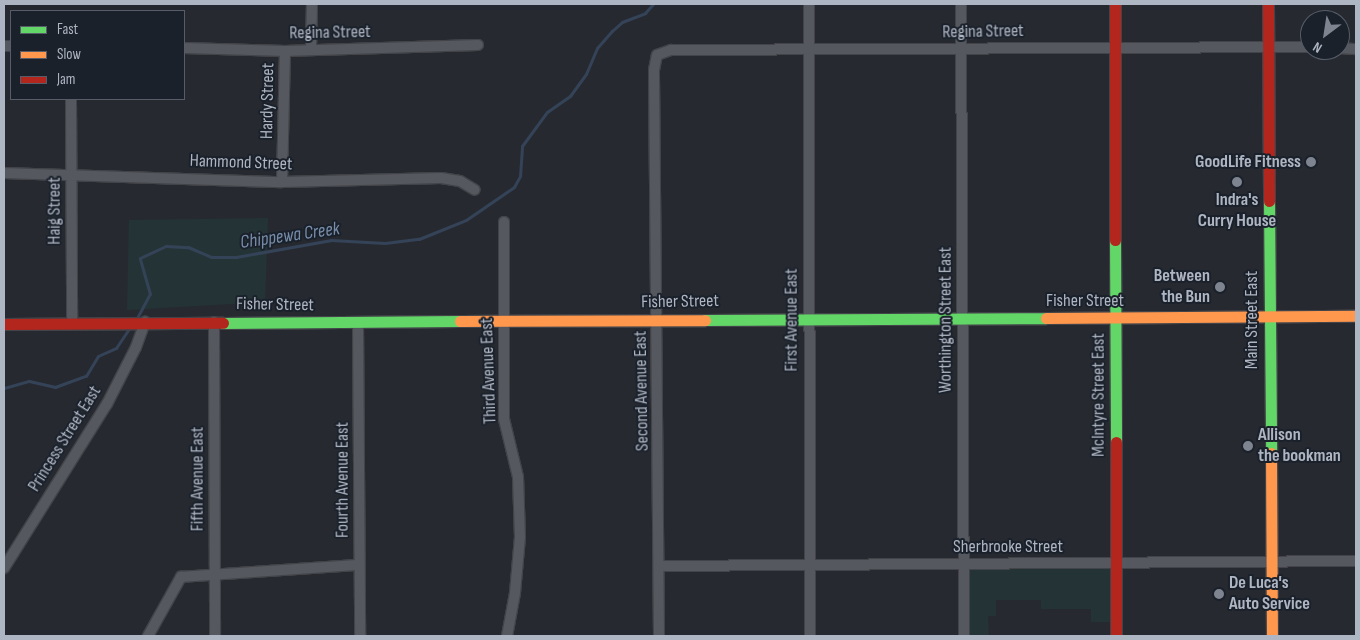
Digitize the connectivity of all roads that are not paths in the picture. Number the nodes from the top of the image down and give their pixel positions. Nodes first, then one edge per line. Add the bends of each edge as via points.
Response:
1 (312, 4) edge
2 (809, 4) edge
3 (961, 4) edge
4 (1115, 4) edge
5 (1268, 4) edge
6 (1268, 45) junction
7 (478, 46) dead end
8 (1115, 46) junction
9 (1300, 47) edge
10 (185, 48) edge
11 (809, 49) junction
12 (962, 49) junction
13 (311, 50) junction
14 (285, 51) junction
15 (657, 55) joint
16 (71, 100) edge
17 (4, 172) edge
18 (71, 173) junction
19 (282, 182) junction
20 (475, 190) dead end
21 (504, 222) dead end
22 (1269, 316) junction
23 (1356, 316) edge
24 (807, 318) junction
25 (1117, 318) junction
26 (963, 319) junction
27 (657, 320) junction
28 (140, 322) junction
29 (214, 322) junction
30 (504, 322) junction
31 (72, 323) junction
32 (358, 323) junction
33 (4, 324) edge
34 (1271, 561) junction
35 (1356, 561) edge
36 (963, 563) junction
37 (810, 564) junction
38 (359, 565) junction
39 (1117, 565) junction
40 (660, 566) junction
41 (4, 568) edge
42 (214, 572) junction
43 (148, 636) edge
44 (215, 636) edge
45 (360, 636) edge
46 (506, 636) edge
47 (659, 636) edge
48 (810, 636) edge
49 (964, 636) edge
50 (1116, 636) edge
51 (1272, 636) edge

1 - 13 street
2 - 11 street, First Avenue East
3 - 12 street, Worthington Street East
4 - 8 main road, McIntyre Street East
5 - 6 main road, Main Street East
6 - 8 street, Regina Street
6 - 9 street, Regina Street
6 - 22 main road, Main Street East
7 - 13 street, Regina Street
8 - 12 street, Regina Street
8 - 25 main road, McIntyre Street East
10 - 14 street, Regina Street
11 - 12 street, Regina Street
11 - 15 street, Regina Street via 671,50
11 - 24 street, First Avenue East
12 - 26 street, Worthington Street East
13 - 14 street, Regina Street
14 - 19 street, Hardy Street
15 - 27 street, Second Avenue East via 654,70
16 - 18 street, Haig Street
17 - 18 street, Hammond Street
18 - 19 street, Hammond Street
18 - 31 street, Haig Street
19 - 20 street, Hammond Street via 441,178 460,182
21 - 30 street, Third Avenue East
22 - 23 main road, Fisher Street
22 - 25 main road, Fisher Street
22 - 34 main road, Main Street East
24 - 26 main road, Fisher Street
24 - 27 main road, Fisher Street
24 - 37 street, First Avenue East
25 - 26 main road, Fisher Street
25 - 39 main road, McIntyre Street East
26 - 36 street, Worthington Street East
27 - 30 main road, Fisher Street
27 - 40 street, Second Avenue East
28 - 29 main road, Fisher Street
28 - 31 main road, Fisher Street
28 - 41 street, Princess Street East via 136,347 107,404
29 - 32 main road, Fisher Street
29 - 42 street, Fifth Avenue East
30 - 32 main road, Fisher Street
30 - 46 street, Third Avenue East via 504,419 518,477 520,537 515,593
31 - 33 main road, Fisher Street
32 - 38 street, Fourth Avenue East
34 - 35 street, Sherbrooke Street
34 - 39 street, Sherbrooke Street
34 - 51 main road, Main Street East
36 - 37 street, Sherbrooke Street
36 - 39 street, Sherbrooke Street
36 - 49 street, Worthington Street East
37 - 40 street, Sherbrooke Street
37 - 48 street, First Avenue East
38 - 42 street
38 - 45 street, Fourth Avenue East
39 - 50 main road, McIntyre Street East
40 - 47 street, Second Avenue East
42 - 43 street via 181,576
42 - 44 street, Fifth Avenue East

